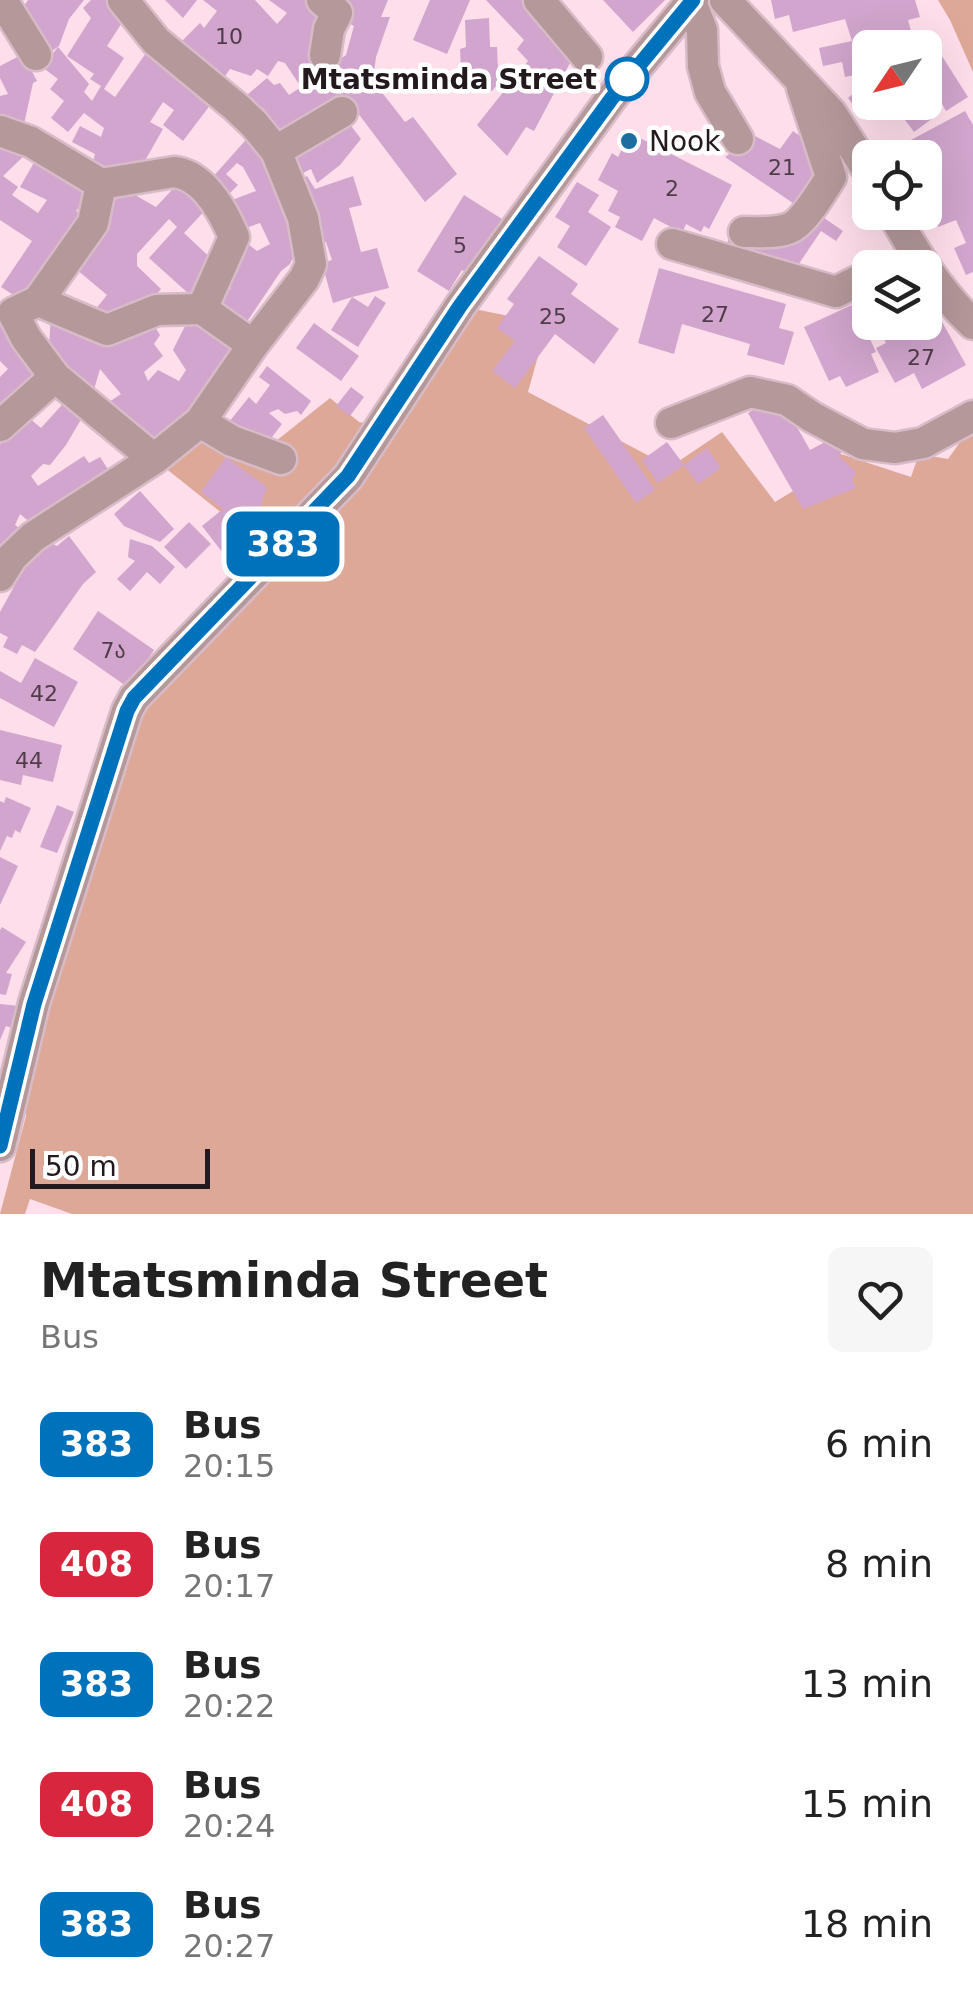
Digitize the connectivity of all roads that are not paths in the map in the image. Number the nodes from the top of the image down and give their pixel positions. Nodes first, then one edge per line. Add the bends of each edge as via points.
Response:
1 (2, 0) edge
2 (124, 0) edge
3 (322, 0) edge
4 (540, 0) edge
5 (725, 0) edge
6 (692, 1) edge
7 (36, 55) dead end
8 (326, 55) dead end
9 (587, 57) dead end
10 (800, 80) junction
11 (342, 112) dead end
12 (0, 131) edge
13 (738, 139) dead end
14 (852, 146) edge
15 (276, 151) junction
16 (101, 184) junction
17 (744, 232) dead end
18 (672, 244) dead end
19 (852, 284) edge
20 (942, 290) edge
21 (17, 307) edge
22 (202, 310) junction
23 (973, 324) edge
24 (253, 345) junction
25 (54, 377) junction
26 (973, 416) edge
27 (200, 422) junction
28 (670, 423) dead end
29 (0, 426) edge
30 (154, 458) junction
31 (281, 459) dead end
32 (0, 576) edge
33 (0, 1146) edge

1 - 7 street
2 - 15 street via 156,41 236,107
3 - 8 street via 338,13
4 - 9 street
5 - 10 street
6 - 13 street via 710,92
6 - 33 street via 460,306 348,476 134,698 34,1004
10 - 14 street
10 - 17 street via 831,177 790,228
11 - 15 street
12 - 16 street
15 - 24 street via 302,218 311,264
16 - 21 street via 93,223
16 - 22 street via 174,172 208,192 234,236
18 - 19 street via 836,292
20 - 23 street
21 - 22 street via 107,330 157,310
21 - 25 street via 26,338
22 - 24 street
24 - 27 street
25 - 29 street
25 - 30 street
26 - 28 street via 923,442 895,448 863,444 787,400 750,392
27 - 30 street
27 - 31 street
30 - 32 street via 33,537

